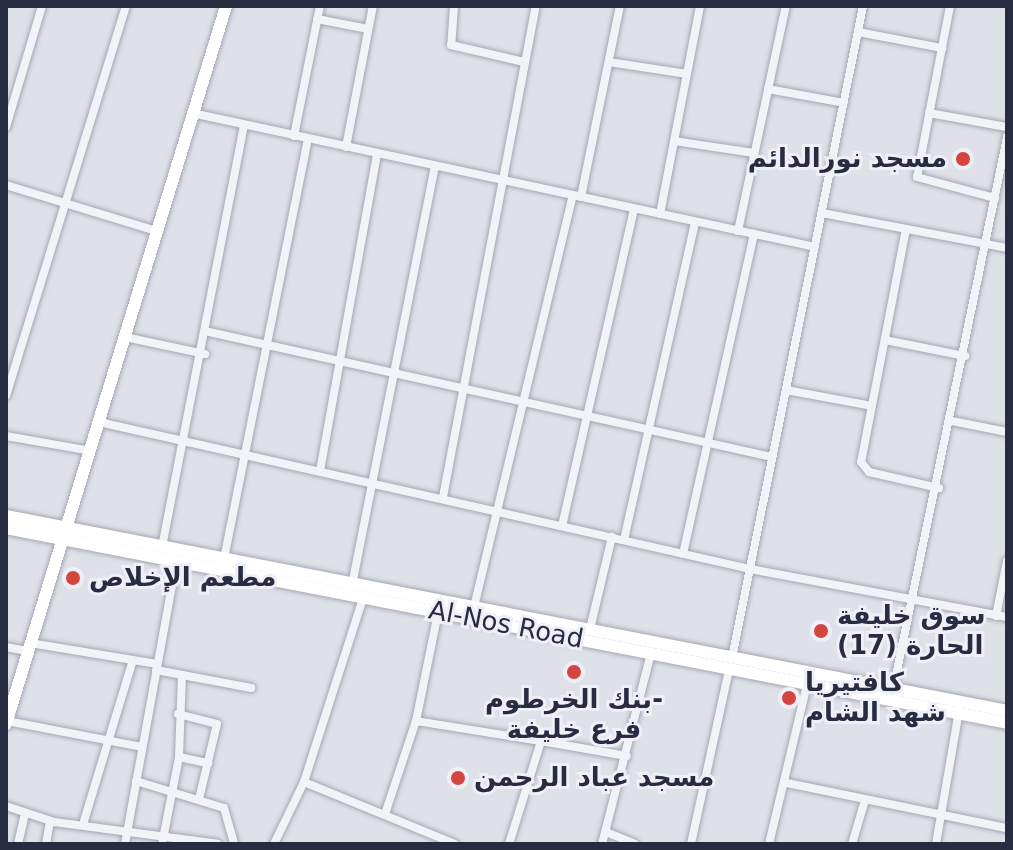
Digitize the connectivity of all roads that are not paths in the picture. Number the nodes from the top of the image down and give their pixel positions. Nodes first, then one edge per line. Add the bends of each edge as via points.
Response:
1 (42, 6) edge
2 (126, 6) edge
3 (226, 6) edge
4 (320, 6) edge
5 (373, 6) edge
6 (454, 6) edge
7 (536, 6) edge
8 (620, 6) edge
9 (700, 6) edge
10 (786, 6) edge
11 (863, 6) edge
12 (950, 6) edge
13 (317, 19) junction
14 (368, 29) junction
15 (858, 32) junction
16 (942, 48) junction
17 (524, 62) junction
18 (609, 62) junction
19 (687, 74) junction
20 (768, 89) junction
21 (844, 103) junction
22 (192, 113) junction
23 (929, 113) junction
24 (244, 125) junction
25 (6, 127) edge
26 (1007, 127) edge
27 (294, 136) junction
28 (1007, 137) edge
29 (308, 139) junction
30 (674, 141) junction
31 (346, 147) junction
32 (754, 153) junction
33 (377, 154) junction
34 (435, 166) junction
35 (502, 181) junction
36 (6, 185) edge
37 (577, 197) junction
38 (995, 198) junction
39 (66, 204) junction
40 (634, 209) junction
41 (822, 213) junction
42 (660, 214) junction
43 (695, 222) junction
44 (906, 229) junction
45 (156, 231) junction
46 (738, 231) junction
47 (754, 234) junction
48 (986, 244) junction
49 (815, 247) junction
50 (1007, 248) edge
51 (209, 332) junction
52 (125, 337) junction
53 (885, 340) junction
54 (271, 345) junction
55 (205, 354) junction
56 (965, 356) junction
57 (340, 360) junction
58 (397, 373) junction
59 (464, 388) junction
60 (786, 390) junction
61 (6, 396) edge
62 (527, 402) junction
63 (872, 406) junction
64 (586, 417) junction
65 (952, 421) junction
66 (99, 422) junction
67 (649, 431) junction
68 (1007, 432) edge
69 (6, 436) edge
70 (186, 444) junction
71 (709, 444) junction
72 (91, 451) junction
73 (772, 457) junction
74 (249, 458) junction
75 (320, 471) junction
76 (374, 483) junction
77 (939, 488) junction
78 (443, 497) junction
79 (501, 511) junction
80 (6, 516) edge
81 (562, 526) junction
82 (6, 528) edge
83 (62, 533) junction
84 (612, 537) junction
85 (624, 540) junction
86 (162, 547) junction
87 (683, 554) junction
88 (224, 559) junction
89 (1007, 561) edge
90 (176, 562) junction
91 (750, 569) junction
92 (356, 592) junction
93 (914, 601) junction
94 (474, 607) junction
95 (438, 613) junction
96 (996, 616) junction
97 (1007, 617) edge
98 (499, 618) junction
99 (590, 629) junction
100 (6, 647) edge
101 (29, 647) junction
102 (651, 653) junction
103 (133, 660) junction
104 (731, 664) junction
105 (157, 667) junction
106 (182, 675) junction
107 (807, 684) junction
108 (251, 688) dead end
109 (893, 690) junction
110 (960, 708) junction
111 (1007, 711) edge
112 (178, 714) junction
113 (416, 721) junction
114 (6, 722) edge
115 (1007, 723) edge
116 (106, 740) junction
117 (541, 741) junction
118 (142, 747) junction
119 (627, 756) junction
120 (179, 757) junction
121 (208, 763) junction
122 (136, 781) junction
123 (304, 782) junction
124 (787, 783) junction
125 (173, 792) junction
126 (199, 799) junction
127 (865, 800) junction
128 (6, 806) edge
129 (25, 813) junction
130 (385, 814) junction
131 (944, 815) junction
132 (84, 821) junction
133 (50, 822) junction
134 (1007, 828) edge
135 (127, 830) junction
136 (606, 832) junction
137 (163, 840) edge
138 (18, 844) edge
139 (46, 844) edge
140 (125, 844) edge
141 (218, 844) edge
142 (234, 844) edge
143 (274, 844) edge
144 (455, 844) edge
145 (509, 844) edge
146 (602, 844) edge
147 (635, 844) edge
148 (691, 844) edge
149 (769, 844) edge
150 (852, 844) edge
151 (936, 844) edge

1 - 25 street
2 - 39 street
3 - 22 main road
4 - 13 street
5 - 14 street
6 - 17 street via 451,45
7 - 17 street
8 - 18 street
9 - 19 street
10 - 20 street
11 - 15 street
12 - 16 street
13 - 14 street
13 - 27 street
14 - 31 street
15 - 16 street
15 - 21 street
16 - 23 street
17 - 35 street
18 - 19 street
18 - 37 street
19 - 30 street
20 - 21 street
20 - 32 street
21 - 41 street
22 - 24 street
22 - 45 main road
23 - 26 street
23 - 38 street via 918,180
24 - 27 street
24 - 51 street
27 - 29 street
28 - 38 street
29 - 31 street
29 - 54 street
30 - 32 street
30 - 42 street
31 - 33 street
32 - 46 street
33 - 34 street
33 - 57 street
34 - 35 street
34 - 58 street
35 - 37 street
35 - 59 street
36 - 39 street
37 - 40 street
37 - 62 street
38 - 48 street
39 - 45 street
39 - 61 street
40 - 42 street
40 - 64 street
41 - 44 street
41 - 49 street
42 - 43 street
43 - 46 street
43 - 67 street
44 - 48 street
44 - 53 street
45 - 52 main road
46 - 47 street
47 - 49 street
47 - 71 street
48 - 50 street
48 - 56 street
49 - 60 street
51 - 54 street
51 - 55 street
52 - 55 street
52 - 66 main road
53 - 56 street
53 - 63 street
54 - 57 street
54 - 74 street
55 - 70 street
56 - 65 street
57 - 58 street
57 - 75 street
58 - 59 street
58 - 76 street
59 - 62 street
59 - 78 street
60 - 63 street
60 - 73 street
62 - 64 street
62 - 79 street
63 - 77 street via 862,468
64 - 67 street
64 - 81 street
65 - 68 street
65 - 77 street
66 - 70 street
66 - 72 main road
67 - 71 street
67 - 85 street
69 - 72 street
70 - 74 street
70 - 86 street
71 - 73 street
71 - 87 street
72 - 83 main road
73 - 91 street
74 - 75 street
74 - 88 street
75 - 76 street
76 - 78 street
76 - 92 street
77 - 93 street
78 - 79 street
79 - 81 street
79 - 94 street
80 - 83 main road, Al-Nos Road
81 - 84 street
82 - 83 main road, Al-Nos Road
83 - 86 main road, Al-Nos Road
83 - 90 main road, Al-Nos Road
83 - 101 main road
84 - 85 street
84 - 99 street
85 - 87 street
86 - 88 main road, Al-Nos Road
87 - 91 street
88 - 92 main road, Al-Nos Road
89 - 96 street
90 - 92 main road, Al-Nos Road
90 - 105 street
91 - 93 street
91 - 104 street
92 - 94 main road, Al-Nos Road
92 - 95 main road, Al-Nos Road
92 - 123 street
93 - 96 street
93 - 109 street
94 - 98 main road, Al-Nos Road
95 - 98 main road, Al-Nos Road
95 - 113 street
96 - 97 street
98 - 99 main road, Al-Nos Road
98 - 102 main road, Al-Nos Road
99 - 104 main road, Al-Nos Road
100 - 101 street
101 - 103 street
101 - 114 main road
102 - 104 main road, Al-Nos Road
102 - 119 street
103 - 105 street
103 - 116 street
104 - 107 main road, Al-Nos Road
104 - 109 main road, Al-Nos Road
104 - 148 street
105 - 106 street
105 - 118 street
106 - 108 street
106 - 112 street
107 - 110 main road, Al-Nos Road
107 - 124 street
109 - 110 main road, Al-Nos Road
110 - 111 main road, Al-Nos Road
110 - 115 main road, Al-Nos Road
110 - 131 street
112 - 120 street
112 - 121 street via 216,723
113 - 117 street
113 - 130 street
114 - 116 street
116 - 118 street
116 - 132 street
117 - 119 street
117 - 145 street
118 - 122 street
119 - 136 street
120 - 121 street
120 - 125 street
121 - 126 street
122 - 125 street
122 - 135 street
123 - 130 street
123 - 143 street
124 - 127 street
124 - 149 street
125 - 126 street
125 - 137 street
126 - 142 street via 228,813
127 - 131 street
127 - 150 street
128 - 129 street
129 - 133 street
129 - 138 street
130 - 144 street
131 - 134 street
131 - 151 street
132 - 133 street
132 - 135 street
133 - 139 street
135 - 137 street
135 - 140 street
136 - 146 street
136 - 147 street
137 - 141 street

